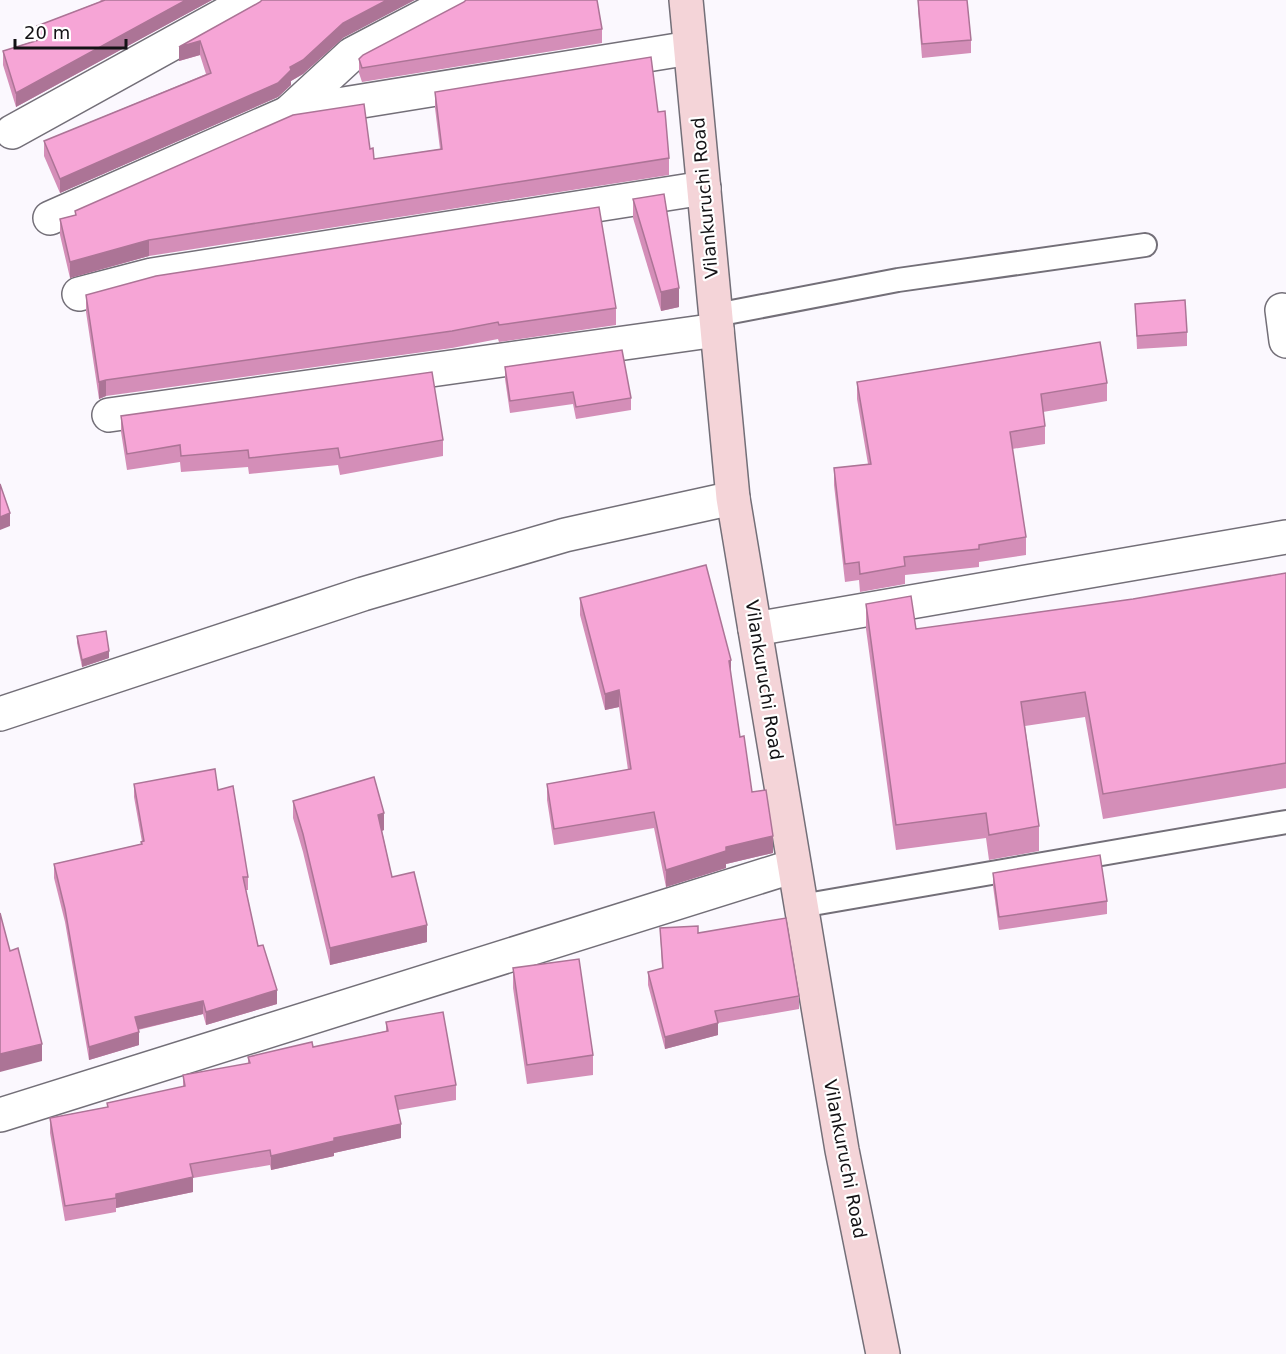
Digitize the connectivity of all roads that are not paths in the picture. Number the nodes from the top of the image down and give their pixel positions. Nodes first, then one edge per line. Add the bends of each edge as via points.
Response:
1 (251, 0) edge
2 (455, 0) edge
3 (686, 0) edge
4 (690, 48) junction
5 (288, 113) junction
6 (12, 132) dead end
7 (704, 188) junction
8 (50, 218) dead end
9 (1145, 245) dead end
10 (79, 294) dead end
11 (716, 322) junction
12 (109, 415) dead end
13 (733, 498) junction
14 (1286, 537) edge
15 (755, 629) junction
16 (0, 714) edge
17 (1286, 822) edge
18 (795, 866) junction
19 (801, 906) junction
20 (0, 1115) edge
21 (883, 1354) edge

1 - 6 street
2 - 5 street via 352,54
3 - 4 main road, Vilankuruchi Road
4 - 5 street
4 - 7 main road, Vilankuruchi Road
5 - 8 street
7 - 10 street via 152,275
7 - 11 main road, Vilankuruchi Road
9 - 11 lane via 898,280
11 - 12 street
11 - 13 main road, Vilankuruchi Road
13 - 15 main road, Vilankuruchi Road
13 - 16 street via 566,535 397,584
14 - 15 street
15 - 18 main road, Vilankuruchi Road
17 - 19 lane
18 - 19 main road, Vilankuruchi Road
18 - 20 street
19 - 21 main road, Vilankuruchi Road via 842,1150

